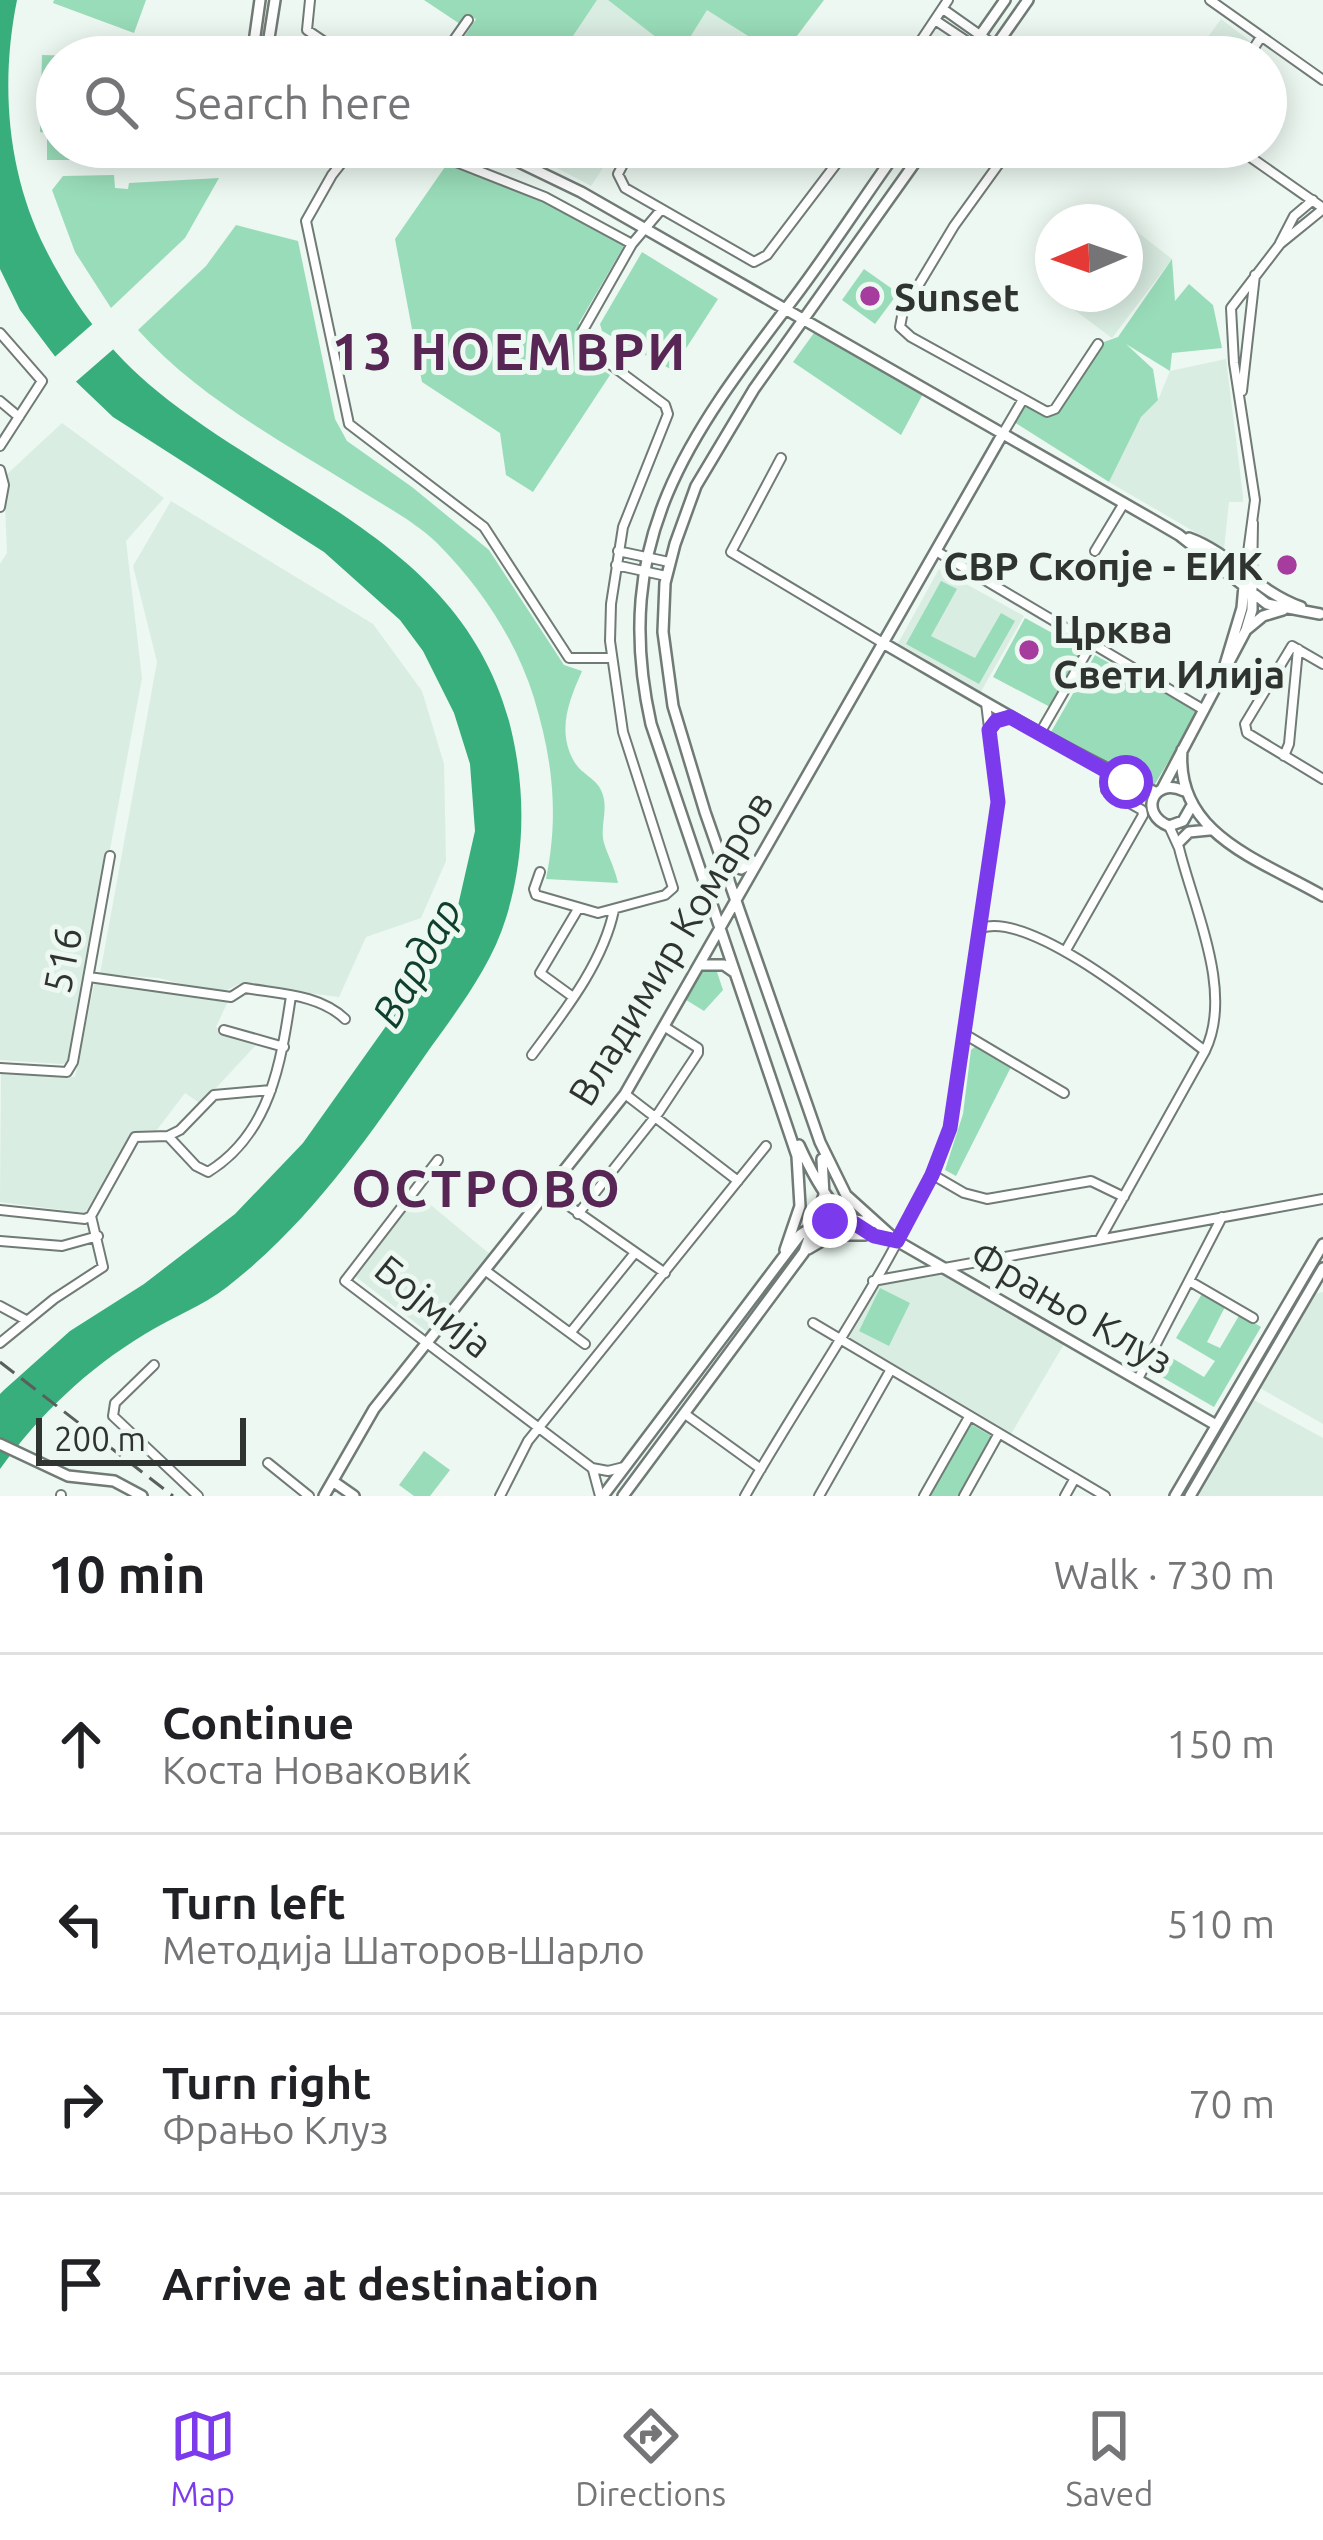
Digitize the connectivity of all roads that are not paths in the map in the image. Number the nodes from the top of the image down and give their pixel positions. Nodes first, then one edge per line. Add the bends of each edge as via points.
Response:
1 (260, 0) edge
2 (275, 0) edge
3 (310, 0) edge
4 (1005, 0) edge
5 (1028, 0) edge
6 (1210, 0) edge
7 (945, 4) edge
8 (468, 20) dead end
9 (935, 20) junction
10 (255, 36) edge
11 (270, 36) edge
12 (316, 36) edge
13 (457, 36) edge
14 (924, 36) edge
15 (969, 36) edge
16 (973, 36) edge
17 (980, 36) edge
18 (1003, 36) edge
19 (1261, 36) edge
20 (1287, 55) edge
21 (1323, 80) edge
22 (338, 168) edge
23 (471, 168) edge
24 (532, 168) edge
25 (619, 168) edge
26 (832, 168) edge
27 (885, 168) edge
28 (911, 168) edge
29 (996, 168) edge
30 (1267, 168) edge
31 (1313, 200) junction
32 (1323, 209) edge
33 (661, 211) junction
34 (643, 228) junction
35 (632, 244) junction
36 (1280, 244) junction
37 (1255, 274) junction
38 (786, 308) junction
39 (804, 317) junction
40 (0, 333) edge
41 (1098, 344) dead end
42 (1022, 400) junction
43 (0, 401) edge
44 (1241, 408) junction
45 (19, 417) junction
46 (1002, 436) junction
47 (0, 446) edge
48 (781, 458) dead end
49 (0, 470) edge
50 (1124, 503) junction
51 (0, 507) edge
52 (1253, 518) junction
53 (1179, 535) junction
54 (1247, 548) junction
55 (618, 550) junction
56 (936, 551) junction
57 (1095, 551) dead end
58 (1222, 555) junction
59 (646, 557) junction
60 (669, 562) junction
61 (616, 565) junction
62 (644, 572) junction
63 (666, 576) junction
64 (1248, 584) junction
65 (1284, 609) junction
66 (1321, 614) edge
67 (1246, 630) junction
68 (883, 643) junction
69 (1092, 643) junction
70 (1295, 647) junction
71 (610, 658) junction
72 (1323, 664) edge
73 (1222, 674) junction
74 (986, 703) junction
75 (1204, 710) junction
76 (1010, 717) junction
77 (989, 730) junction
78 (1040, 733) junction
79 (1183, 745) junction
80 (1284, 756) junction
81 (1323, 779) edge
82 (1106, 790) dead end
83 (1184, 791) junction
84 (1156, 794) junction
85 (1190, 807) junction
86 (1176, 824) junction
87 (1206, 826) junction
88 (1179, 845) junction
89 (110, 856) dead end
90 (721, 857) junction
91 (761, 857) junction
92 (541, 872) dead end
93 (1323, 896) edge
94 (736, 901) junction
95 (578, 909) junction
96 (614, 910) junction
97 (981, 928) junction
98 (721, 931) junction
99 (1066, 950) junction
100 (702, 965) junction
101 (734, 972) junction
102 (89, 977) junction
103 (291, 997) junction
104 (573, 997) junction
105 (344, 1019) dead end
106 (665, 1027) junction
107 (224, 1030) dead end
108 (966, 1035) junction
109 (284, 1047) junction
110 (1205, 1051) junction
111 (532, 1055) dead end
112 (0, 1068) edge
113 (271, 1090) junction
114 (1064, 1093) dead end
115 (625, 1094) junction
116 (655, 1117) junction
117 (788, 1123) junction
118 (168, 1136) junction
119 (820, 1142) junction
120 (766, 1146) dead end
121 (438, 1160) dead end
122 (932, 1175) junction
123 (738, 1182) junction
124 (549, 1192) junction
125 (824, 1195) junction
126 (1124, 1197) junction
127 (1323, 1199) edge
128 (0, 1210) edge
129 (578, 1214) junction
130 (92, 1216) junction
131 (1222, 1217) junction
132 (846, 1218) junction
133 (816, 1224) junction
134 (874, 1230) junction
135 (98, 1236) junction
136 (1099, 1240) junction
137 (0, 1241) edge
138 (897, 1241) junction
139 (1323, 1244) edge
140 (785, 1250) junction
141 (804, 1252) junction
142 (634, 1254) junction
143 (945, 1268) junction
144 (1323, 1268) edge
145 (486, 1270) junction
146 (664, 1273) junction
147 (873, 1281) junction
148 (1191, 1282) junction
149 (1323, 1287) edge
150 (1303, 1300) junction
151 (0, 1306) edge
152 (1253, 1318) dead end
153 (26, 1320) junction
154 (813, 1323) dead end
155 (570, 1332) junction
156 (838, 1340) junction
157 (427, 1342) junction
158 (0, 1343) edge
159 (585, 1344) dead end
160 (154, 1365) dead end
161 (890, 1371) junction
162 (1138, 1379) junction
163 (685, 1414) junction
164 (969, 1417) junction
165 (1216, 1424) junction
166 (538, 1428) junction
167 (998, 1434) junction
168 (0, 1444) edge
169 (268, 1463) dead end
170 (624, 1467) junction
171 (592, 1468) junction
172 (760, 1469) junction
173 (1075, 1478) junction
174 (334, 1482) junction
175 (142, 1496) edge
176 (198, 1496) edge
177 (309, 1496) edge
178 (324, 1496) edge
179 (354, 1496) edge
180 (500, 1496) edge
181 (601, 1496) edge
182 (623, 1496) edge
183 (745, 1496) edge
184 (819, 1496) edge
185 (923, 1496) edge
186 (964, 1496) edge
187 (1065, 1496) edge
188 (1105, 1496) edge
189 (1174, 1496) edge
190 (1190, 1496) edge

1 - 10 street
2 - 11 street
3 - 12 street via 307,30
4 - 17 street
5 - 18 street
6 - 19 street
7 - 9 street
7 - 16 street
8 - 13 street
9 - 14 street
9 - 15 street
20 - 21 street
22 - 71 street via 306,221 349,424 484,526 569,658
23 - 35 street
24 - 34 street
25 - 33 street via 622,184
26 - 33 street via 758,262
27 - 38 street
28 - 39 street
29 - 42 street via 899,323 905,334
30 - 31 street
31 - 32 street
31 - 36 street
32 - 36 street
33 - 34 street
34 - 35 street
34 - 38 street
35 - 55 street via 584,323 583,339 665,405 668,423
36 - 37 street
37 - 44 street
37 - 44 street via 1230,312
38 - 39 street
38 - 59 street via 686,450
39 - 46 street
39 - 60 street via 717,447
40 - 45 street via 42,381
41 - 42 street via 1055,409 1042,412
42 - 46 street, Владимир Комаров
43 - 45 street
44 - 52 street
45 - 47 street
46 - 50 street
46 - 56 street, Владимир Комаров
48 - 68 street via 731,552
49 - 51 street
50 - 53 street
50 - 57 street
52 - 54 street
52 - 64 street
53 - 58 street
53 - 64 street
54 - 58 street
54 - 64 street
55 - 59 street
55 - 61 street
56 - 68 street, Владимир Комаров
56 - 69 street
58 - 64 street
59 - 60 street
59 - 62 street
60 - 63 street
61 - 62 street
61 - 71 street
62 - 63 street
62 - 98 street via 639,640 651,724
63 - 90 street via 669,688
64 - 65 street
64 - 66 street
64 - 67 street
64 - 73 street
65 - 66 street
65 - 67 street
67 - 73 street
68 - 74 street
68 - 91 street, Владимир Комаров
69 - 75 street
69 - 78 street
70 - 72 street
70 - 80 street
70 - 80 street via 1245,724
71 - 96 street via 623,732 673,888
73 - 75 street
74 - 76 street
74 - 77 street
75 - 79 street
76 - 77 street
76 - 78 street
77 - 97 street via 998,802
78 - 84 street
79 - 83 street
79 - 84 street
80 - 81 street
82 - 99 street via 1143,815
83 - 84 street
83 - 85 street
84 - 86 street via 1155,819
85 - 86 street
85 - 87 street
86 - 87 street
86 - 88 street
87 - 88 street
87 - 93 street
88 - 110 street via 1216,989 1217,1021
89 - 102 street, 516
90 - 91 street via 741,869
90 - 94 street
91 - 94 street, Владимир Комаров
92 - 95 street via 536,895
94 - 98 street, Владимир Комаров
94 - 119 street
95 - 96 street
95 - 104 street via 540,973
96 - 104 street
97 - 99 street via 1002,926
97 - 108 street
98 - 100 street, Владимир Комаров
98 - 101 street
99 - 110 street
100 - 101 street
100 - 106 street, Владимир Комаров
101 - 117 street
102 - 103 street
102 - 112 street, 516 via 67,1072
103 - 105 street via 331,1006
103 - 109 street
104 - 111 street
106 - 115 street, Владимир Комаров
106 - 116 street via 699,1050
107 - 109 street
108 - 114 street
108 - 122 street via 950,1128
109 - 113 street
110 - 126 street
113 - 118 street via 214,1095
113 - 118 street via 249,1134 208,1172
115 - 116 street
115 - 124 street, Владимир Комаров
116 - 123 street
116 - 129 street
117 - 125 street, Фрањо Клуз
117 - 140 street via 802,1188
118 - 130 street via 135,1136
119 - 125 street
119 - 134 street via 840,1187
120 - 123 street
121 - 157 street, Бојмија via 345,1281
122 - 126 street, Фрањо Клуз via 987,1199 1091,1181
122 - 138 street
123 - 146 street
124 - 129 street
124 - 145 street, Владимир Комаров
125 - 132 street, Фрањо Клуз
125 - 133 street
126 - 136 street
127 - 131 street, Фрањо Клуз
128 - 130 street
129 - 142 street
130 - 135 street
131 - 136 street, Фрањо Клуз
131 - 148 street
132 - 133 street
132 - 134 street, Фрањо Клуз
133 - 140 street
133 - 141 street
134 - 138 street, Фрањо Клуз
134 - 141 street via 832,1235
135 - 137 street via 62,1246
135 - 153 street via 103,1267
136 - 143 street, Фрањо Клуз
138 - 143 street, Фрањо Клуз
138 - 147 street
139 - 165 street
140 - 170 street
141 - 163 street
142 - 146 street
142 - 155 street
143 - 147 street, Фрањо Клуз
143 - 162 street, Фрањо Клуз
144 - 150 street
145 - 155 street
145 - 157 street, Владимир Комаров
146 - 166 street
147 - 156 street
148 - 152 street
148 - 162 street
149 - 150 street
150 - 190 street
151 - 153 street
153 - 158 street
154 - 156 street
155 - 159 street
156 - 161 street
156 - 172 street
157 - 166 street, Бојмија
157 - 174 street, Владимир Комаров via 374,1409
160 - 176 street via 115,1403 113,1416
161 - 164 street
161 - 184 street
162 - 165 street, Фрањо Клуз
163 - 172 street
163 - 182 street
164 - 167 street
164 - 185 street
165 - 189 street
166 - 171 street, Бојмија
166 - 180 street
167 - 173 street
167 - 186 street
168 - 175 street via 68,1476 112,1480
169 - 177 street
170 - 171 street
170 - 181 street
171 - 181 street
172 - 183 street
173 - 187 street
173 - 188 street
174 - 178 street, Владимир Комаров
174 - 179 street

